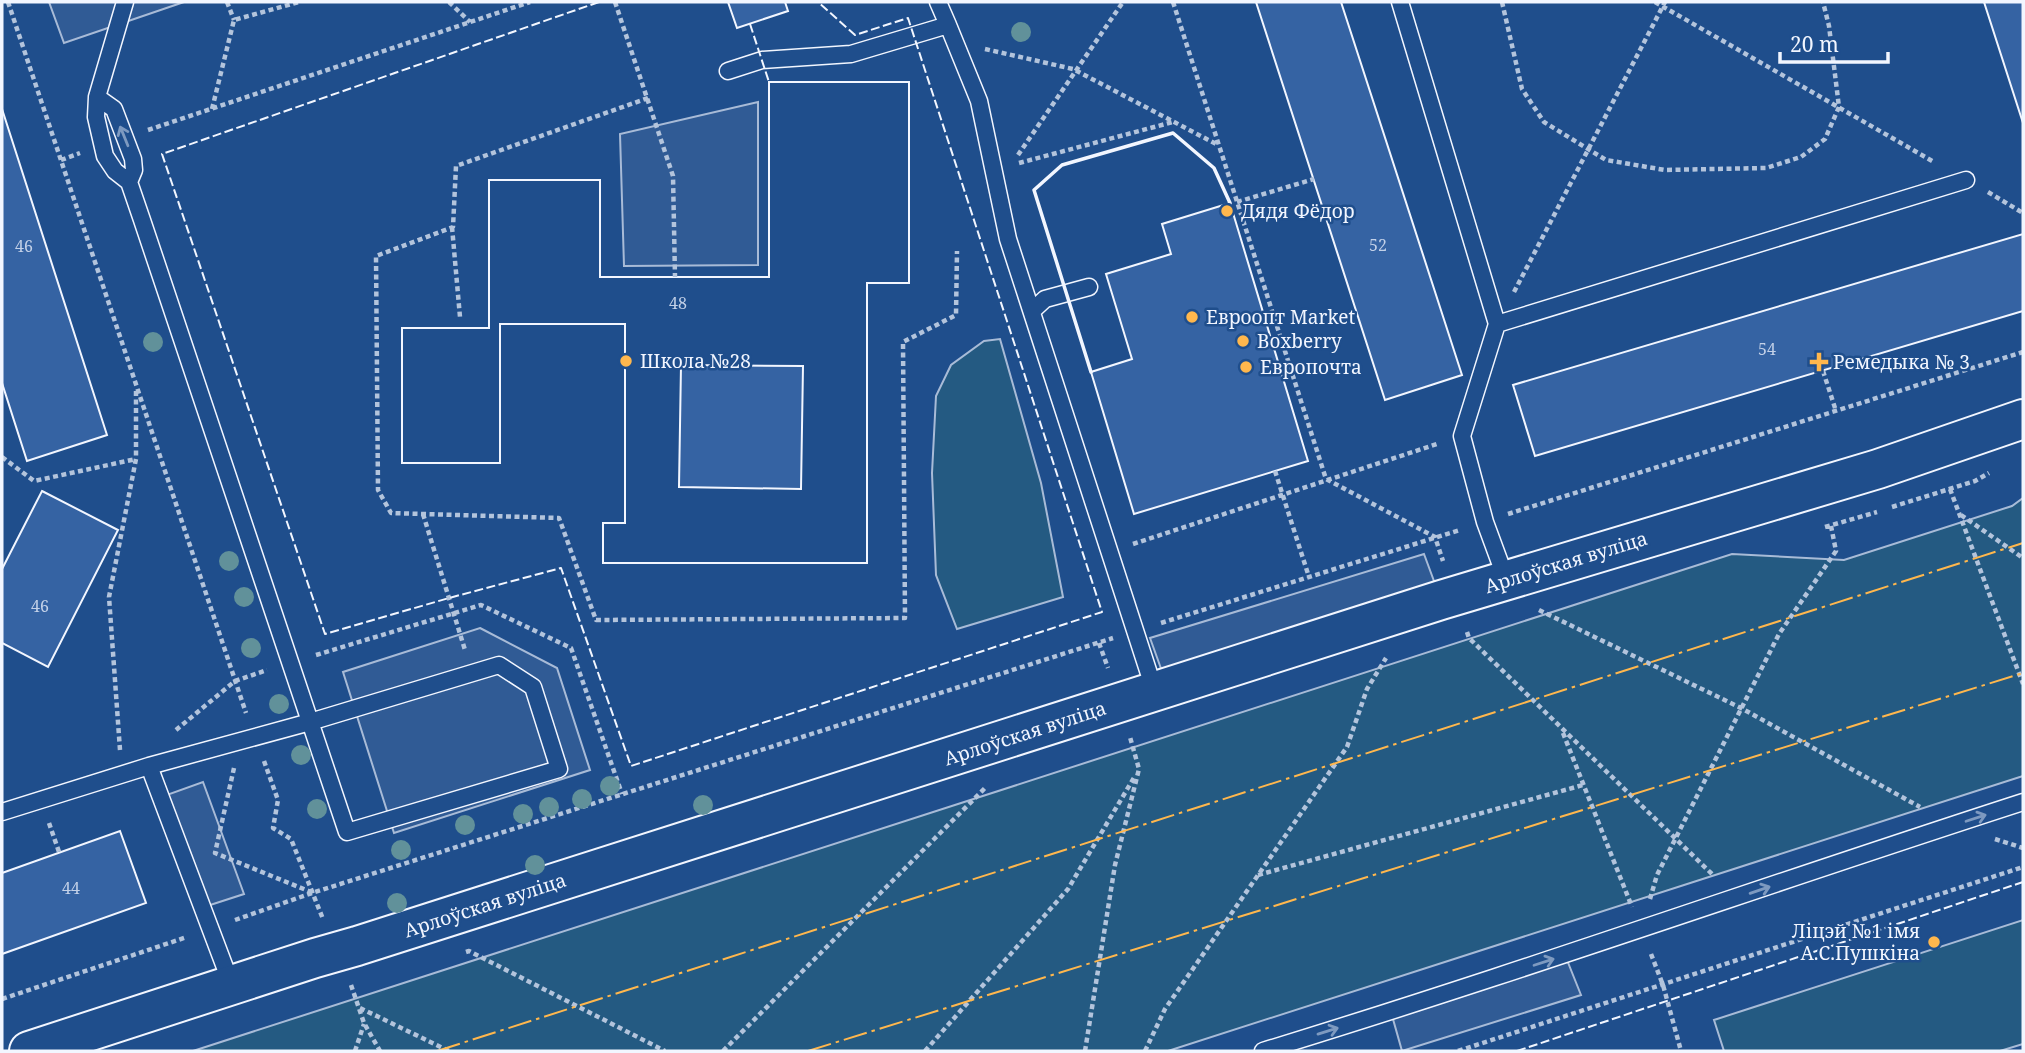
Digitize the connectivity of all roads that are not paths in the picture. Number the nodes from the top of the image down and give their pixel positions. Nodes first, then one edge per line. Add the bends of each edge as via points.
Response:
1 (125, 2) edge
2 (938, 2) edge
3 (1400, 2) edge
4 (948, 24) junction
5 (728, 71) dead end
6 (97, 97) junction
7 (1966, 180) road end
8 (129, 182) junction
9 (1089, 287) dead end
10 (1032, 312) junction
11 (1497, 324) junction
12 (2023, 419) edge
13 (1506, 579) junction
14 (1155, 692) junction
15 (310, 722) junction
16 (149, 766) junction
17 (2023, 802) edge
18 (2, 812) edge
19 (232, 986) junction
20 (29, 1051) edge
21 (1262, 1051) edge

1 - 6 lane
2 - 4 lane
3 - 11 lane
4 - 5 lane via 851,54 762,60
4 - 10 lane via 979,101 1009,239
6 - 8 lane via 96,117 105,156
8 -> 6 lane via 133,159 114,109
7 - 11 lane
8 - 15 lane
9 - 10 lane via 1045,299
10 - 14 lane
11 - 13 lane via 1462,436
12 - 13 street, Арлоўская вуліца via 1878,469
13 - 14 street, Арлоўская вуліца
14 - 19 street, Арлоўская вуліца
15 - 15 lane via 347,832 559,769 533,687 499,664
15 - 16 lane
16 - 18 lane
16 - 19 lane
21 -> 17 lane
19 - 20 street, Арлоўская вуліца

